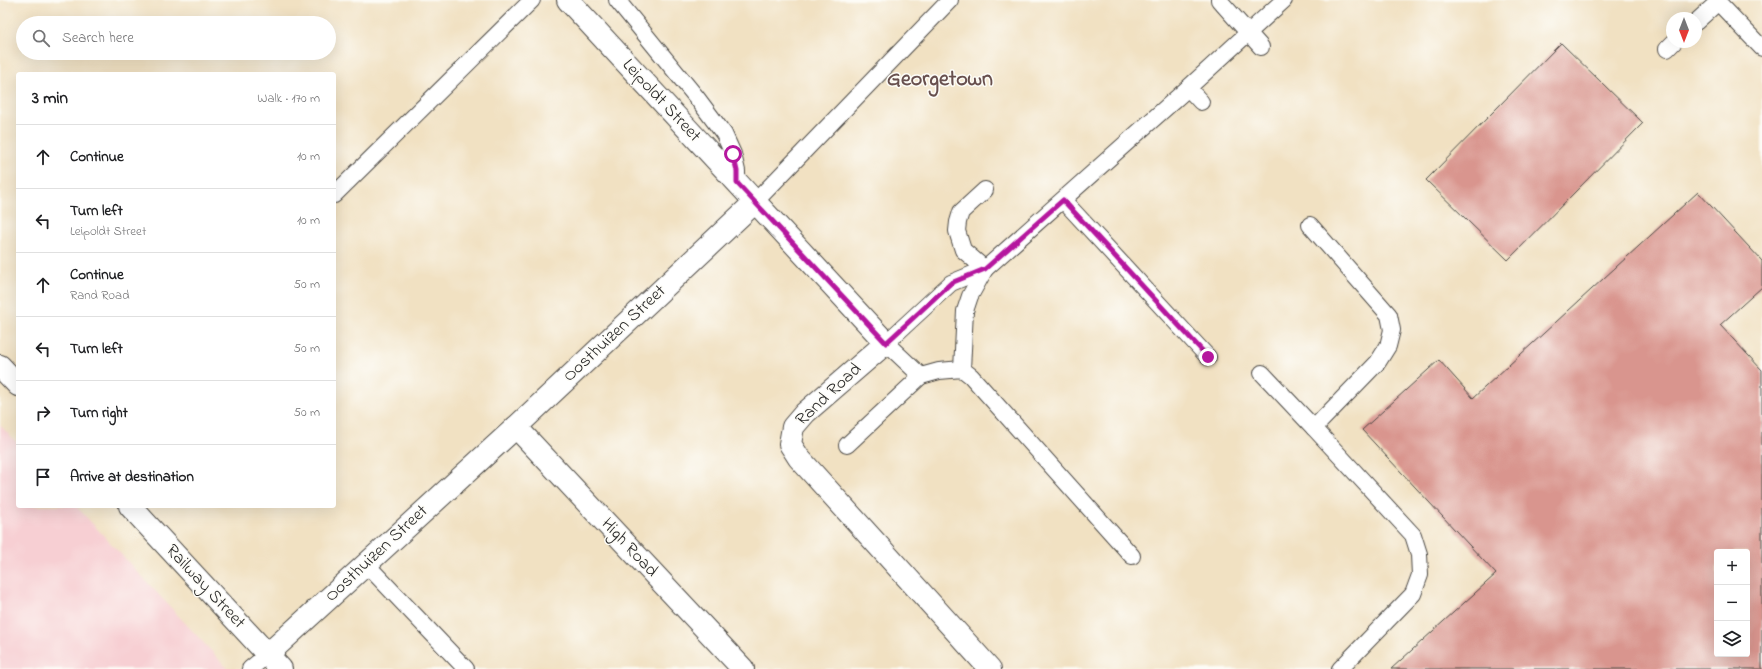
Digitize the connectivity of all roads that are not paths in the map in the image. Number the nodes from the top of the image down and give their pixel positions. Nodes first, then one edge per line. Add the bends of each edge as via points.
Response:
1 (532, 0) edge
2 (568, 0) edge
3 (617, 0) edge
4 (950, 0) edge
5 (1219, 0) edge
6 (1284, 0) edge
7 (1717, 1) edge
8 (1702, 16) edge
9 (1249, 33) junction
10 (1261, 47) dead end
11 (1762, 48) edge
12 (1188, 88) junction
13 (1201, 102) dead end
14 (737, 183) junction
15 (985, 190) dead end
16 (336, 193) edge
17 (1063, 200) junction
18 (755, 202) junction
19 (1310, 225) dead end
20 (985, 269) junction
21 (886, 343) junction
22 (1208, 357) dead end
23 (0, 366) edge
24 (962, 369) junction
25 (1262, 373) dead end
26 (921, 376) junction
27 (16, 383) edge
28 (516, 427) junction
29 (1314, 428) junction
30 (847, 445) dead end
31 (132, 508) edge
32 (1132, 556) dead end
33 (366, 564) junction
34 (274, 662) edge
35 (250, 669) edge
36 (466, 669) edge
37 (743, 669) edge
38 (990, 669) edge
39 (1340, 669) edge

1 - 16 lane
2 - 14 street, Leipoldt Street
3 - 14 lane via 724,134 733,154
4 - 18 lane, Oosthuizen Street
5 - 9 lane
6 - 9 lane
7 - 8 lane
7 - 11 lane
9 - 10 lane
9 - 12 lane
12 - 13 lane
12 - 17 lane
14 - 18 street, Leipoldt Street
15 - 20 lane via 961,212 957,231 962,250
17 - 20 lane
17 - 22 lane
18 - 21 street
18 - 28 street, Oosthuizen Street
19 - 29 lane via 1389,315 1392,330 1388,346 1378,362
20 - 21 lane via 951,283
20 - 24 lane via 965,311
21 - 26 lane
21 - 38 street, Rand Road via 805,413 792,427 790,444 799,458
23 - 27 street
24 - 26 lane
24 - 32 lane
25 - 29 lane
26 - 30 lane
28 - 33 street, Oosthuizen Street
28 - 37 street, High Road
29 - 39 lane via 1413,535 1419,554 1420,575 1413,594
31 - 34 street, Railway Street
33 - 34 street, Oosthuizen Street
33 - 36 lane
34 - 35 lane

